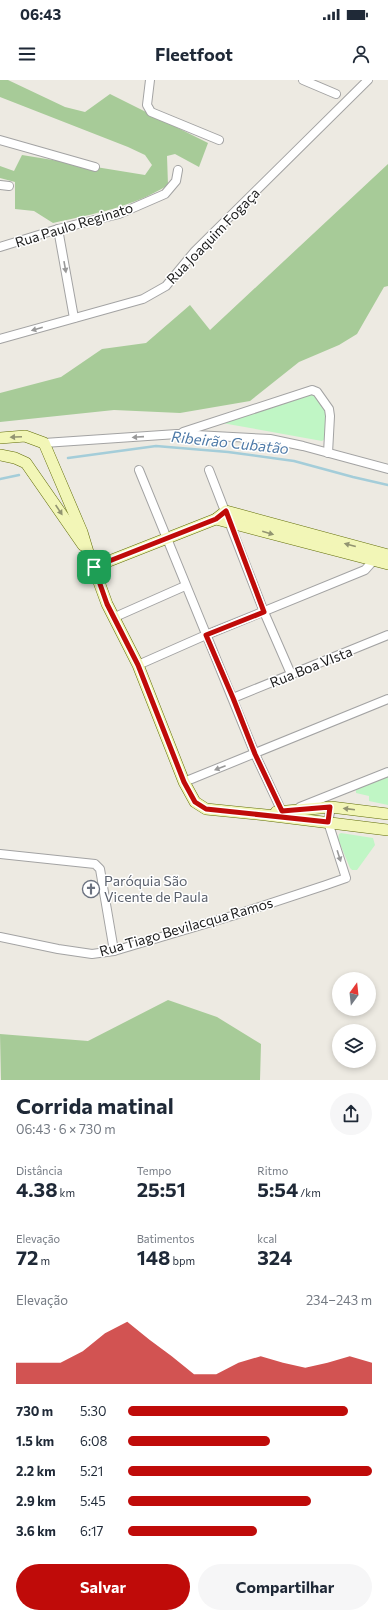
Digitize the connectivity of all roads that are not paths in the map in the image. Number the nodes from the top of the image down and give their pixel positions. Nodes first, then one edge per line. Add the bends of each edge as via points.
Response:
1 (150, 80) edge
2 (303, 80) edge
3 (368, 80) edge
4 (336, 94) dead end
5 (0, 140) edge
6 (219, 140) dead end
7 (95, 167) dead end
8 (178, 170) dead end
9 (0, 184) edge
10 (9, 186) dead end
11 (58, 229) junction
12 (0, 247) edge
13 (74, 318) junction
14 (0, 339) edge
15 (177, 434) junction
16 (0, 439) edge
17 (44, 444) junction
18 (328, 453) junction
19 (0, 455) edge
20 (388, 469) edge
21 (139, 470) dead end
22 (209, 470) dead end
23 (226, 511) junction
24 (216, 519) junction
25 (230, 522) junction
26 (166, 538) junction
27 (88, 552) junction
28 (388, 555) edge
29 (375, 556) junction
30 (388, 564) edge
31 (94, 567) junction
32 (185, 586) junction
33 (264, 612) junction
34 (115, 617) junction
35 (206, 635) junction
36 (388, 635) edge
37 (138, 665) junction
38 (291, 674) junction
39 (233, 698) junction
40 (388, 699) edge
41 (255, 754) junction
42 (388, 772) edge
43 (184, 782) junction
44 (330, 807) junction
45 (294, 810) junction
46 (283, 814) junction
47 (388, 814) edge
48 (328, 822) junction
49 (388, 830) edge
50 (0, 854) edge
51 (0, 938) edge
52 (114, 951) junction

1 - 6 street via 147,105 151,112
2 - 4 street
3 - 13 street, Rua Joaquim Fogaça via 195,251 166,286 143,300
5 - 7 street
8 - 11 street, Rua Paulo Reginato via 176,180 165,194 119,214
9 - 10 street
11 - 12 street, Rua Paulo Reginato
11 -> 13 street
13 -> 14 street, Rua Joaquim Fogaça
15 -> 17 street
15 - 18 street via 270,439
15 - 18 street via 314,390 330,412
17 -> 16 main road via 25,436
16 - 19 main road
17 - 27 main road
18 - 20 street
19 -> 27 main road via 26,463
21 - 26 street
22 - 23 street
23 - 24 main road
23 - 25 street
29 -> 23 main road
24 - 25 main road
24 - 26 main road
25 -> 29 main road
25 - 33 street
26 - 31 main road
26 - 32 street
27 - 31 main road
28 - 29 main road
29 - 30 main road
29 - 33 street via 365,570
31 - 34 main road via 107,604
32 - 34 street
32 - 35 street
33 - 35 street
33 - 38 street
34 - 37 main road
35 - 37 street
35 - 39 street
36 - 38 street, Rua Boa VIsta
37 - 43 main road
38 - 39 street, Rua Boa VIsta
39 - 41 street
40 - 41 street
41 -> 43 street
41 - 46 street
42 - 45 street
43 - 46 main road via 195,802 206,809 266,815
44 - 45 main road
47 -> 44 main road
44 - 48 street
45 - 46 main road
46 - 48 main road
48 - 49 main road
48 -> 52 street, Rua Tiago Bevilacqua Ramos via 346,878
50 - 52 street via 99,866
51 - 52 street, Rua Tiago Bevilacqua Ramos via 92,954

